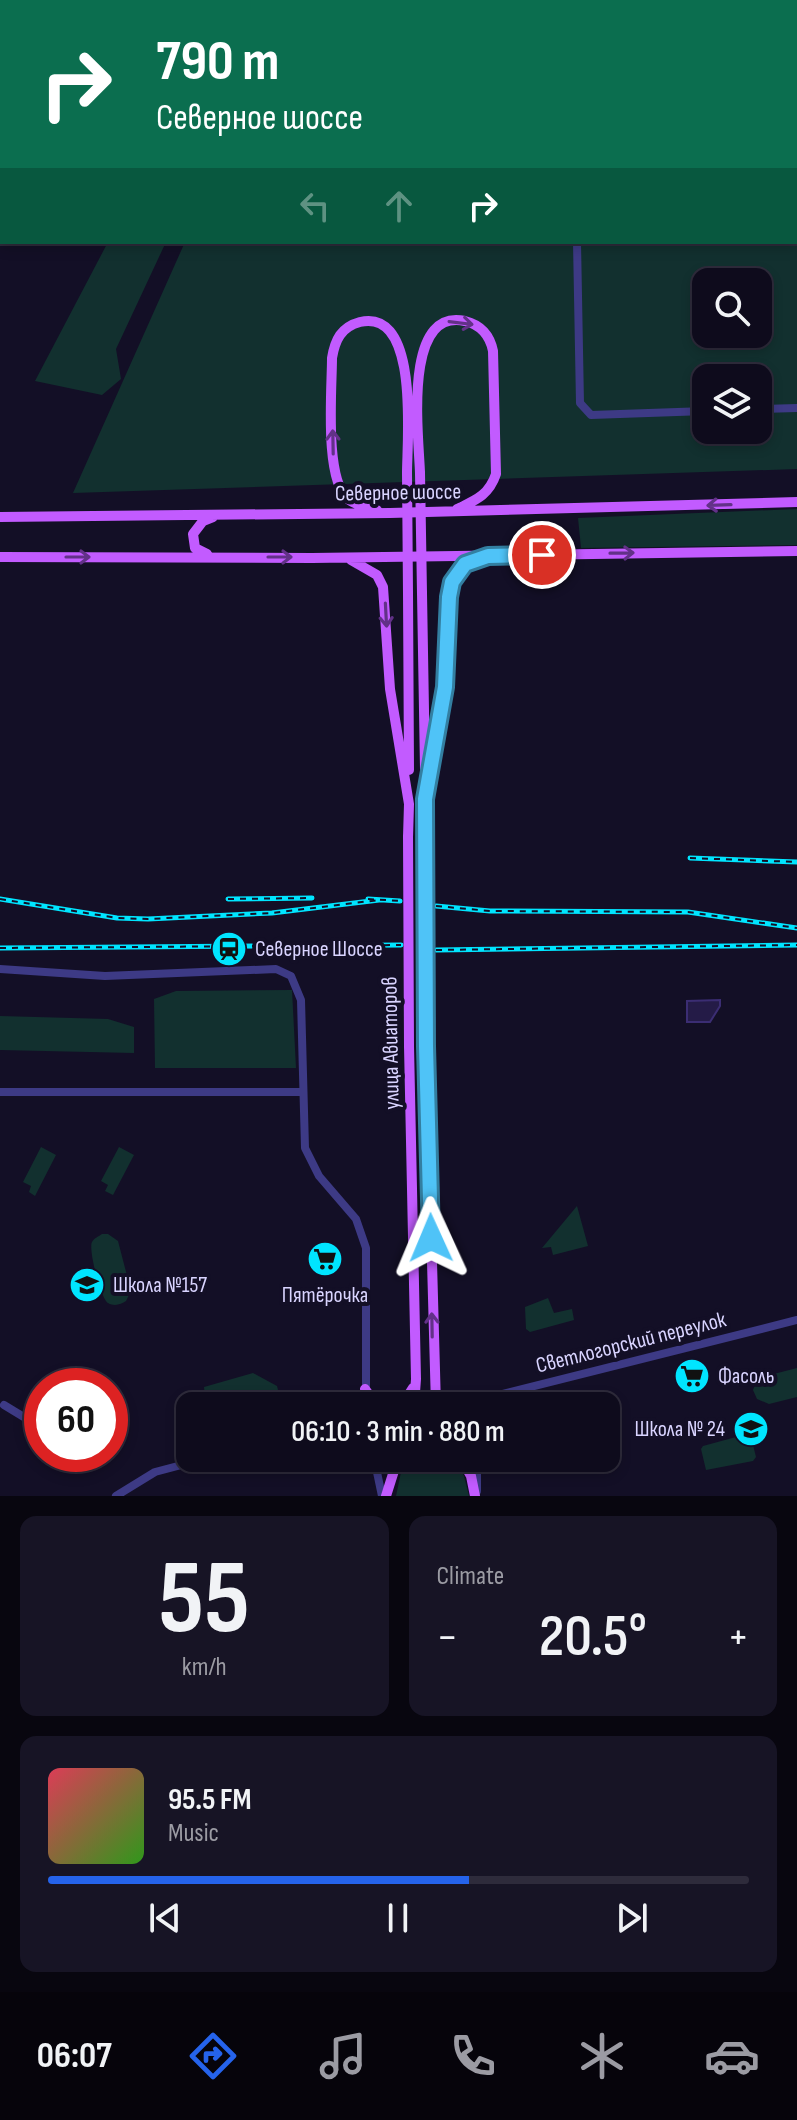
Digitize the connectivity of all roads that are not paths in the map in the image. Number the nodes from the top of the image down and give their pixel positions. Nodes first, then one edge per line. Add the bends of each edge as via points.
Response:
1 (577, 244) edge
2 (797, 408) edge
3 (772, 409) edge
4 (692, 411) edge
5 (797, 502) edge
6 (452, 512) junction
7 (390, 513) junction
8 (215, 516) junction
9 (0, 517) edge
10 (797, 551) edge
11 (488, 556) junction
12 (0, 557) edge
13 (216, 557) junction
14 (346, 557) junction
15 (425, 799) junction
16 (409, 804) junction
17 (0, 969) edge
18 (0, 1092) edge
19 (302, 1092) junction
20 (797, 1320) edge
21 (416, 1379) junction
22 (365, 1389) junction
23 (365, 1392) edge
24 (367, 1392) edge
25 (411, 1392) edge
26 (415, 1392) edge
27 (436, 1392) edge
28 (521, 1392) edge
29 (4, 1405) dead end
30 (24, 1417) edge
31 (176, 1466) edge
32 (378, 1472) edge
33 (393, 1472) edge
34 (469, 1472) edge
35 (477, 1472) edge
36 (116, 1496) edge
37 (384, 1496) edge
38 (476, 1496) edge

1 - 4 street via 580,403 591,415
2 - 3 street
5 -> 6 main road, Северное шоссе
6 - 7 main road, Северное шоссе
15 -> 6 main road, bridge via 418,374 432,332 443,322 458,320 472,323 491,341 496,474 482,497
7 - 8 main road, Северное шоссе
7 -> 16 main road, bridge via 348,499 336,476 332,358 335,342 350,325 365,321 390,330 406,367
8 - 9 main road, Северное шоссе
8 - 13 main road via 196,527 193,541 201,553
11 -> 10 main road
11 - 14 main road
11 - 15 main road, улица Авиаторов via 465,564 452,582 445,687
12 -> 13 main road
13 -> 14 main road
14 -> 16 main road, улица Авиаторов via 377,575 383,587 390,689
27 -> 15 main road, улица Авиаторов, bridge
16 - 21 main road, улица Авиаторов, bridge
17 - 19 street via 105,976 284,971 295,981 301,1000
18 - 19 street
19 - 22 street via 302,1137 310,1162 356,1219 363,1236
20 - 28 street, Светлогорский переулок
21 - 25 main road
21 - 26 main road, улица Авиаторов
22 - 23 street
22 - 24 main road
29 - 30 street
31 - 36 street via 155,1472
32 - 37 street
33 - 37 main road
34 - 38 main road
35 - 38 street

